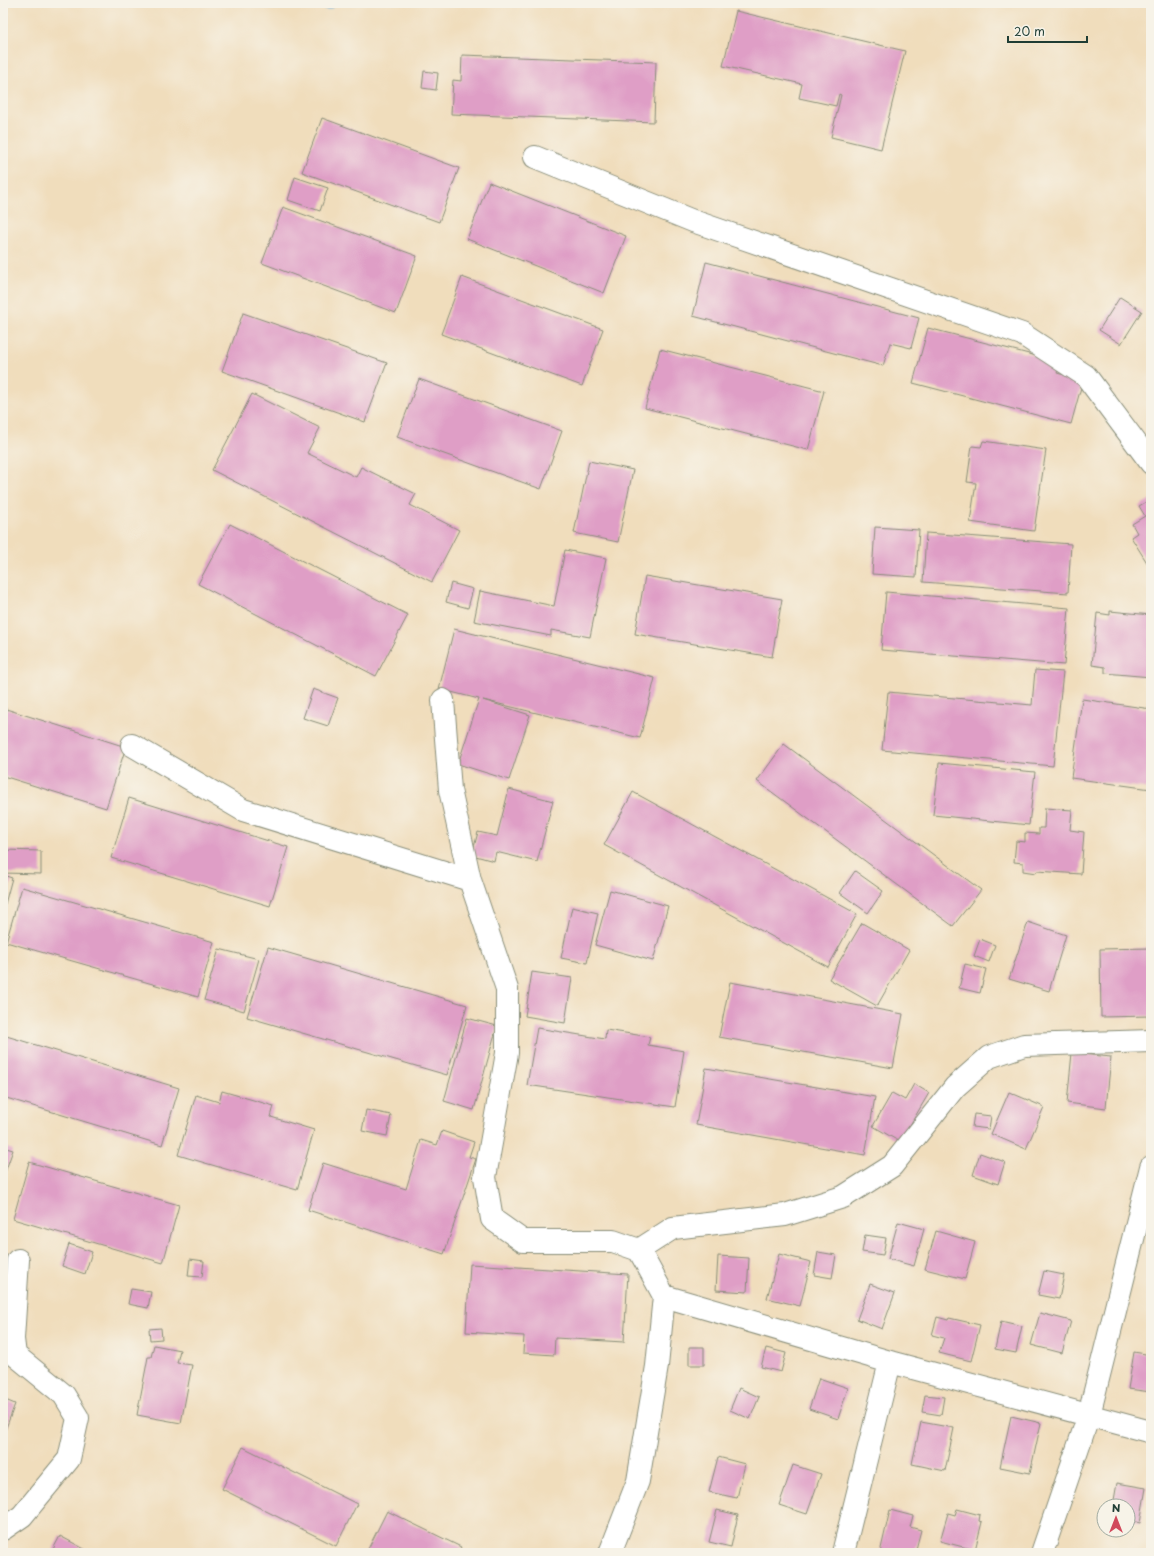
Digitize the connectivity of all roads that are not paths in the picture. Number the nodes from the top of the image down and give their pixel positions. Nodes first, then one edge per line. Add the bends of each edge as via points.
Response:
1 (535, 157) dead end
2 (1151, 463) edge
3 (444, 700) dead end
4 (132, 745) dead end
5 (470, 880) junction
6 (1151, 1041) edge
7 (1151, 1167) edge
8 (639, 1250) junction
9 (18, 1260) dead end
10 (664, 1296) junction
11 (890, 1362) junction
12 (1089, 1415) junction
13 (1151, 1432) edge
14 (3, 1529) edge
15 (610, 1553) edge
16 (843, 1553) edge
17 (1042, 1553) edge

1 - 2 street via 693,221 1022,334 1086,376
3 - 5 street via 450,790
4 - 5 street via 243,810
5 - 8 street via 507,989 507,1053 485,1178 492,1219 523,1241 614,1241
6 - 8 street via 1024,1045 989,1057 956,1087 892,1166 843,1197 785,1215 673,1228
7 - 12 street
8 - 10 street
9 - 14 street via 13,1338 15,1355 64,1395 78,1418 69,1459 22,1516
10 - 11 street
10 - 15 street via 657,1366 638,1481
11 - 12 street
11 - 16 street
12 - 13 street
12 - 17 street

